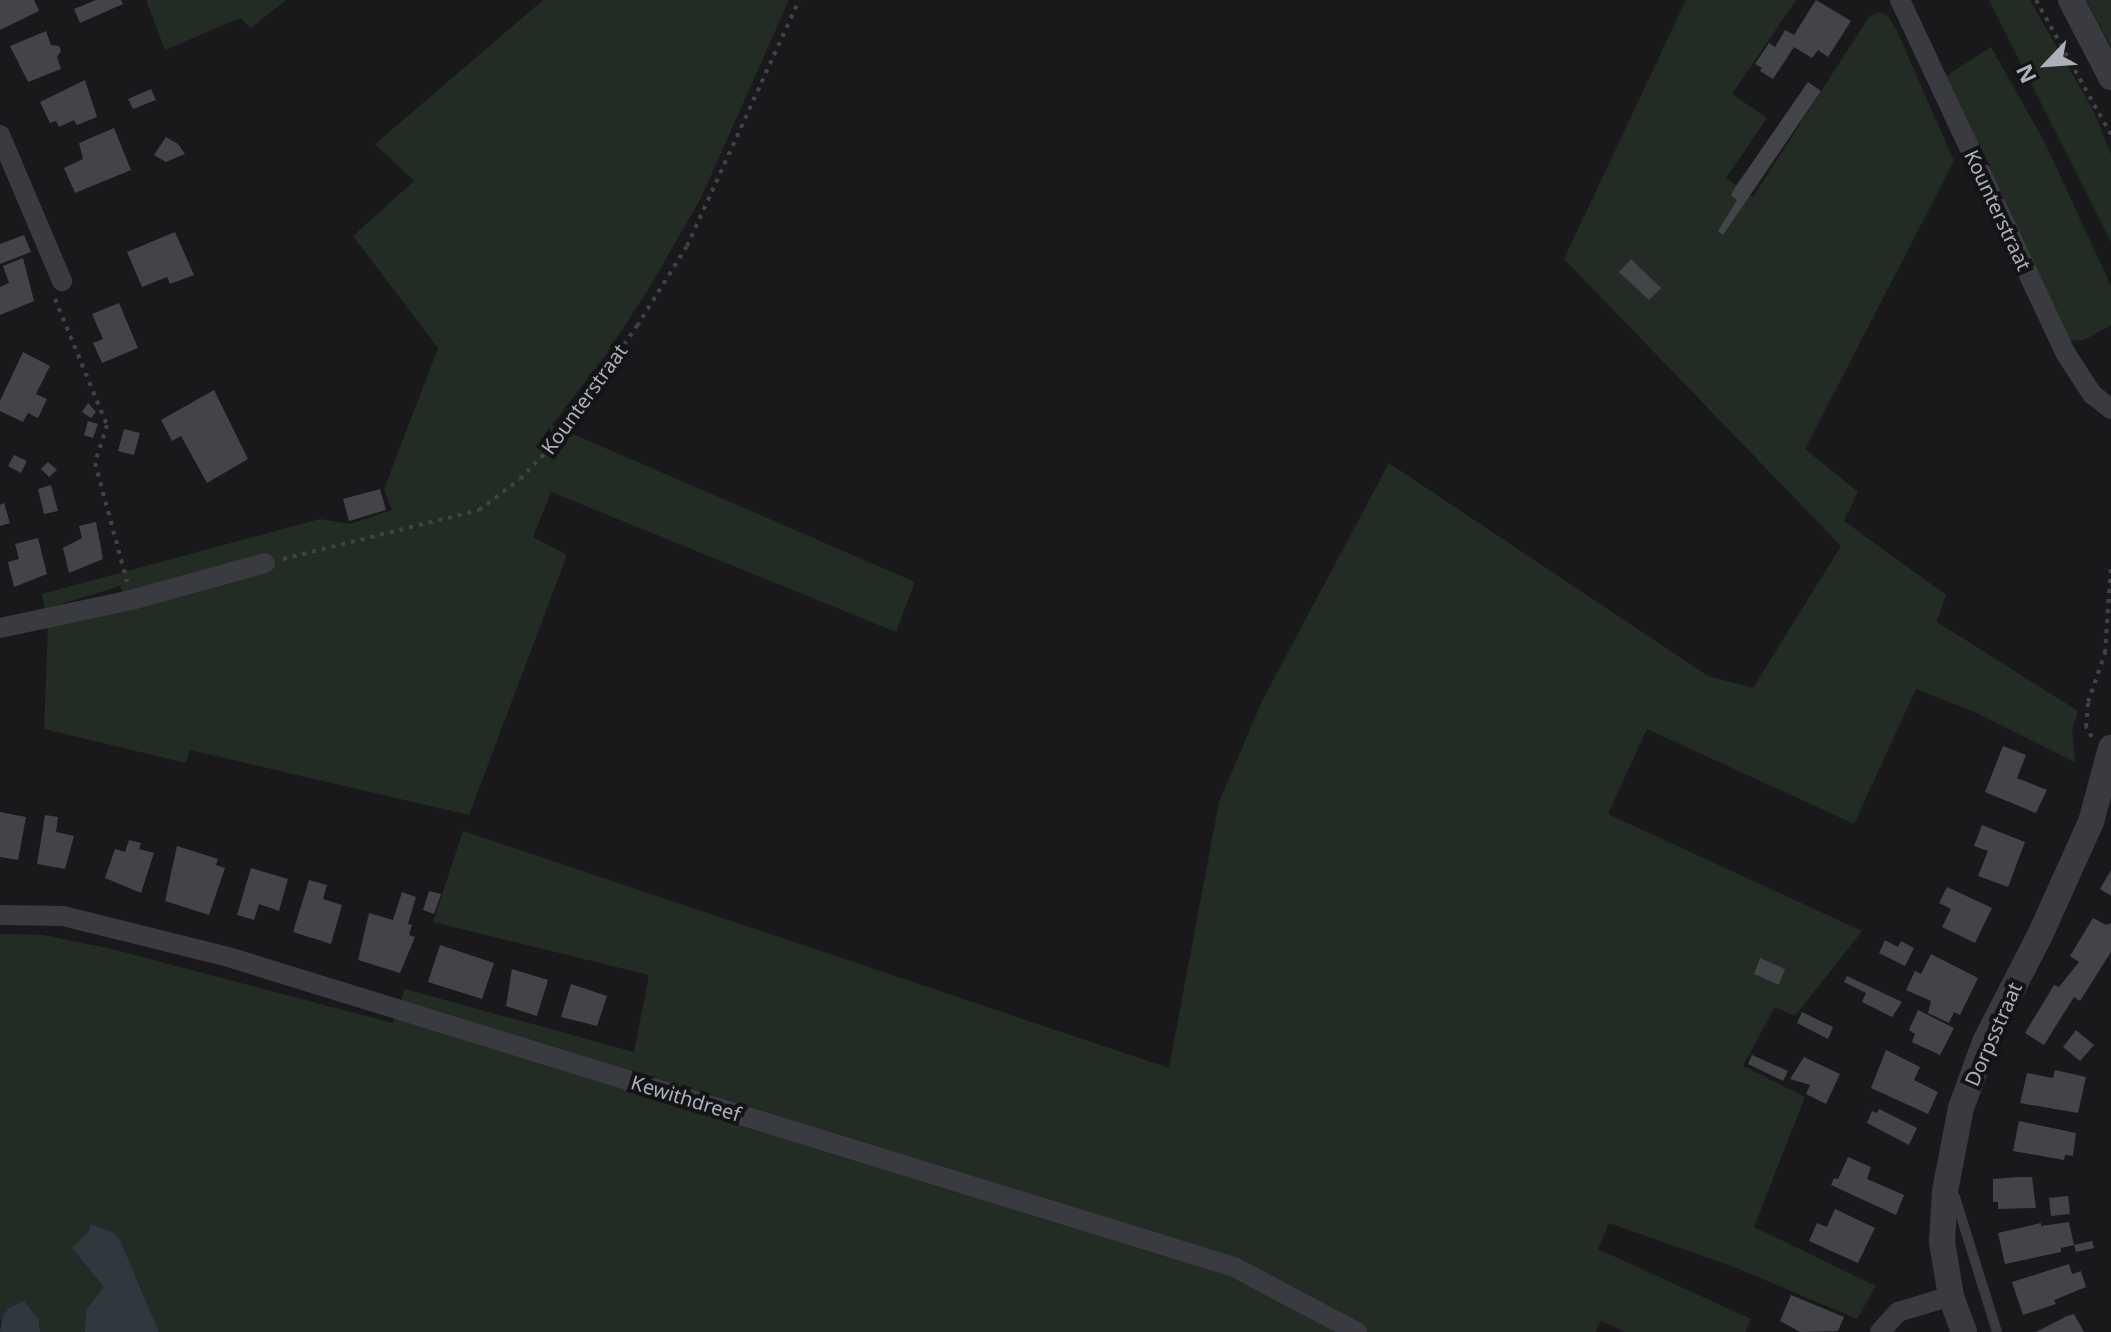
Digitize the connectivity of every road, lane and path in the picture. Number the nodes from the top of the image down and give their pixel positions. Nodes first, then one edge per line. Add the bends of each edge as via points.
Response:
1 (799, 0) edge
2 (1900, 0) edge
3 (2036, 0) edge
4 (2071, 0) edge
5 (2111, 77) edge
6 (0, 135) edge
7 (2111, 135) edge
8 (62, 281) joint
9 (2111, 409) edge
10 (265, 563) joint
11 (2111, 564) edge
12 (131, 600) junction
13 (0, 628) edge
14 (2111, 753) edge
15 (0, 915) edge
16 (1948, 1171) junction
17 (1951, 1296) junction
18 (1357, 1332) edge
19 (1880, 1332) edge
20 (1964, 1332) edge
21 (1997, 1332) edge

1 - 10 path, Kounterstraat via 687,246 555,443 479,510
2 - 9 street, Kounterstraat via 2066,354 2092,394
3 - 7 path
4 - 5 street
6 - 8 street
8 - 12 path via 55,299 107,425 95,463
10 - 12 street
11 - 14 path via 2105,653 2088,702 2086,727 2097,747
12 - 13 street
14 - 16 street, Dorpsstraat via 2091,822 2062,889 1985,1042 1961,1108
15 - 18 street, Kewithdreef via 63,916 255,965 1234,1267
16 - 17 street, Dorpsstraat via 1942,1242
16 - 21 lane
17 - 19 street via 1898,1312
17 - 20 street, Dorpsstraat

